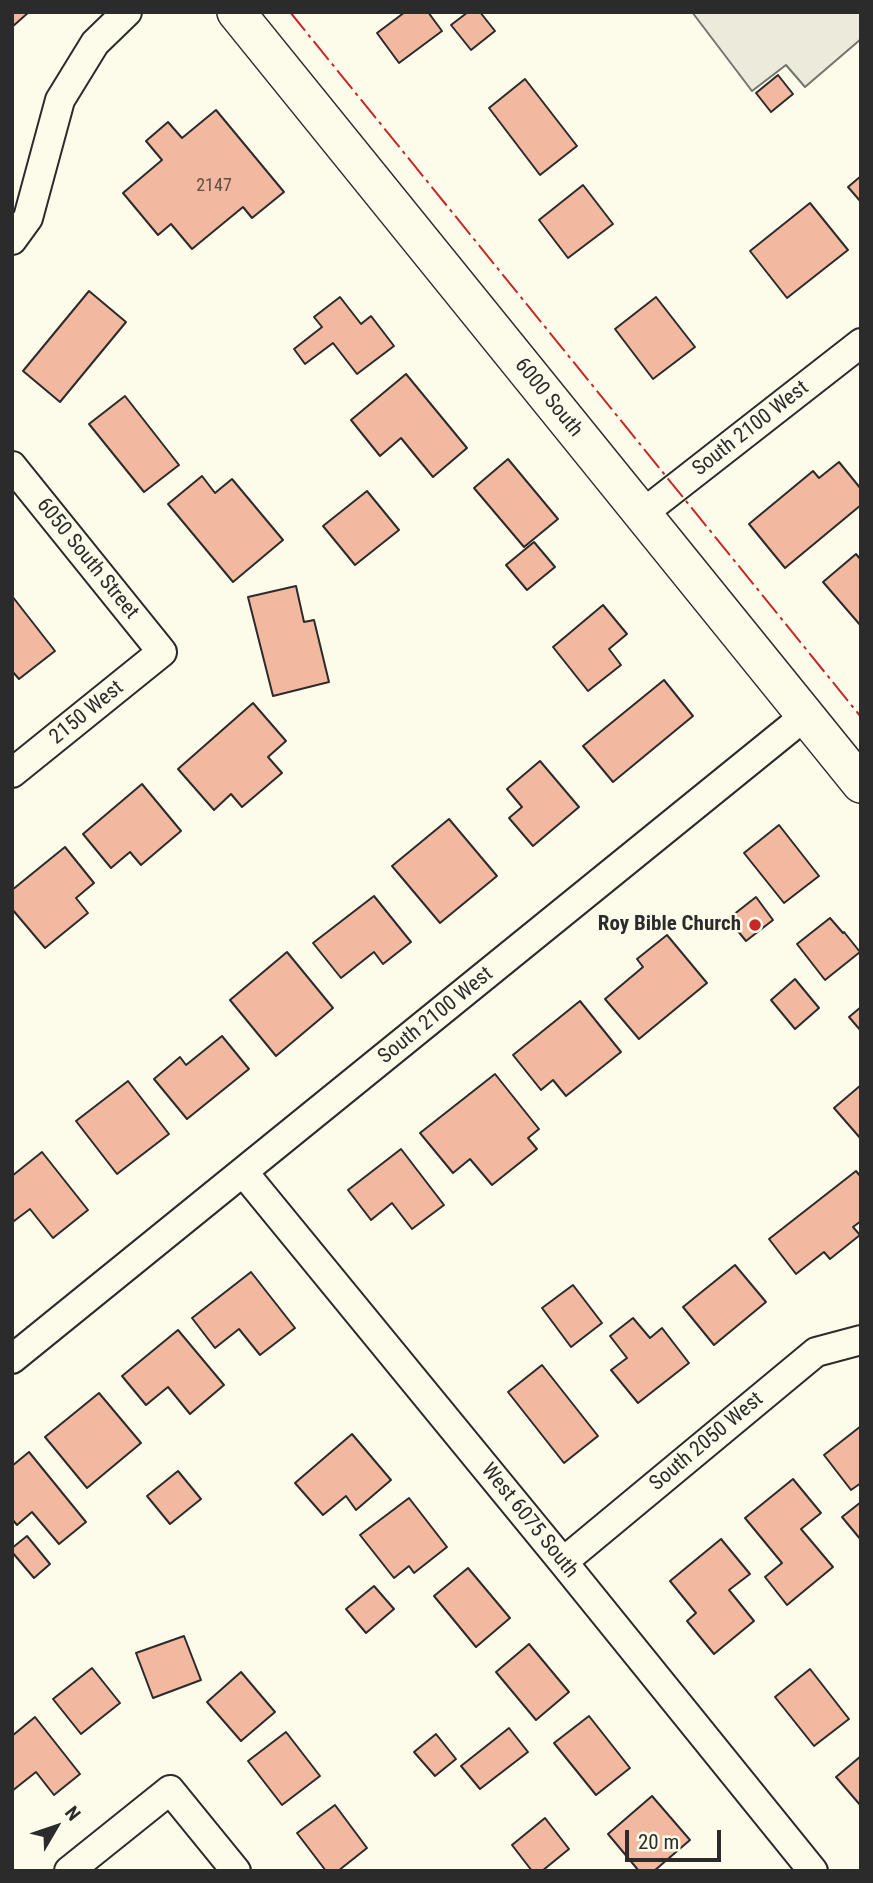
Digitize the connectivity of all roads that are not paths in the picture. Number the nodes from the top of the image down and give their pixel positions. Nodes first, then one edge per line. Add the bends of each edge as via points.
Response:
1 (127, 12) edge
2 (236, 12) edge
3 (12, 240) edge
4 (861, 343) edge
5 (12, 466) edge
6 (642, 514) junction
7 (162, 652) joint
8 (805, 716) junction
9 (12, 773) edge
10 (861, 784) edge
11 (244, 1173) junction
12 (861, 1340) edge
13 (12, 1359) edge
14 (563, 1562) junction
15 (69, 1871) edge
16 (236, 1871) edge
17 (813, 1871) edge

1 - 3 street via 95,43 60,100 28,218
2 - 6 street, 6000 South
4 - 6 street, South 2100 West
5 - 7 street, 6050 South Street
6 - 8 street, 6000 South
7 - 9 street, 2150 West
8 - 10 street, 6000 South
8 - 11 street, South 2100 West
11 - 13 street, South 2100 West
11 - 14 street, West 6075 South
12 - 14 street, South 2050 West via 816,1352
14 - 17 street, West 6075 South
15 - 16 street via 170,1790

